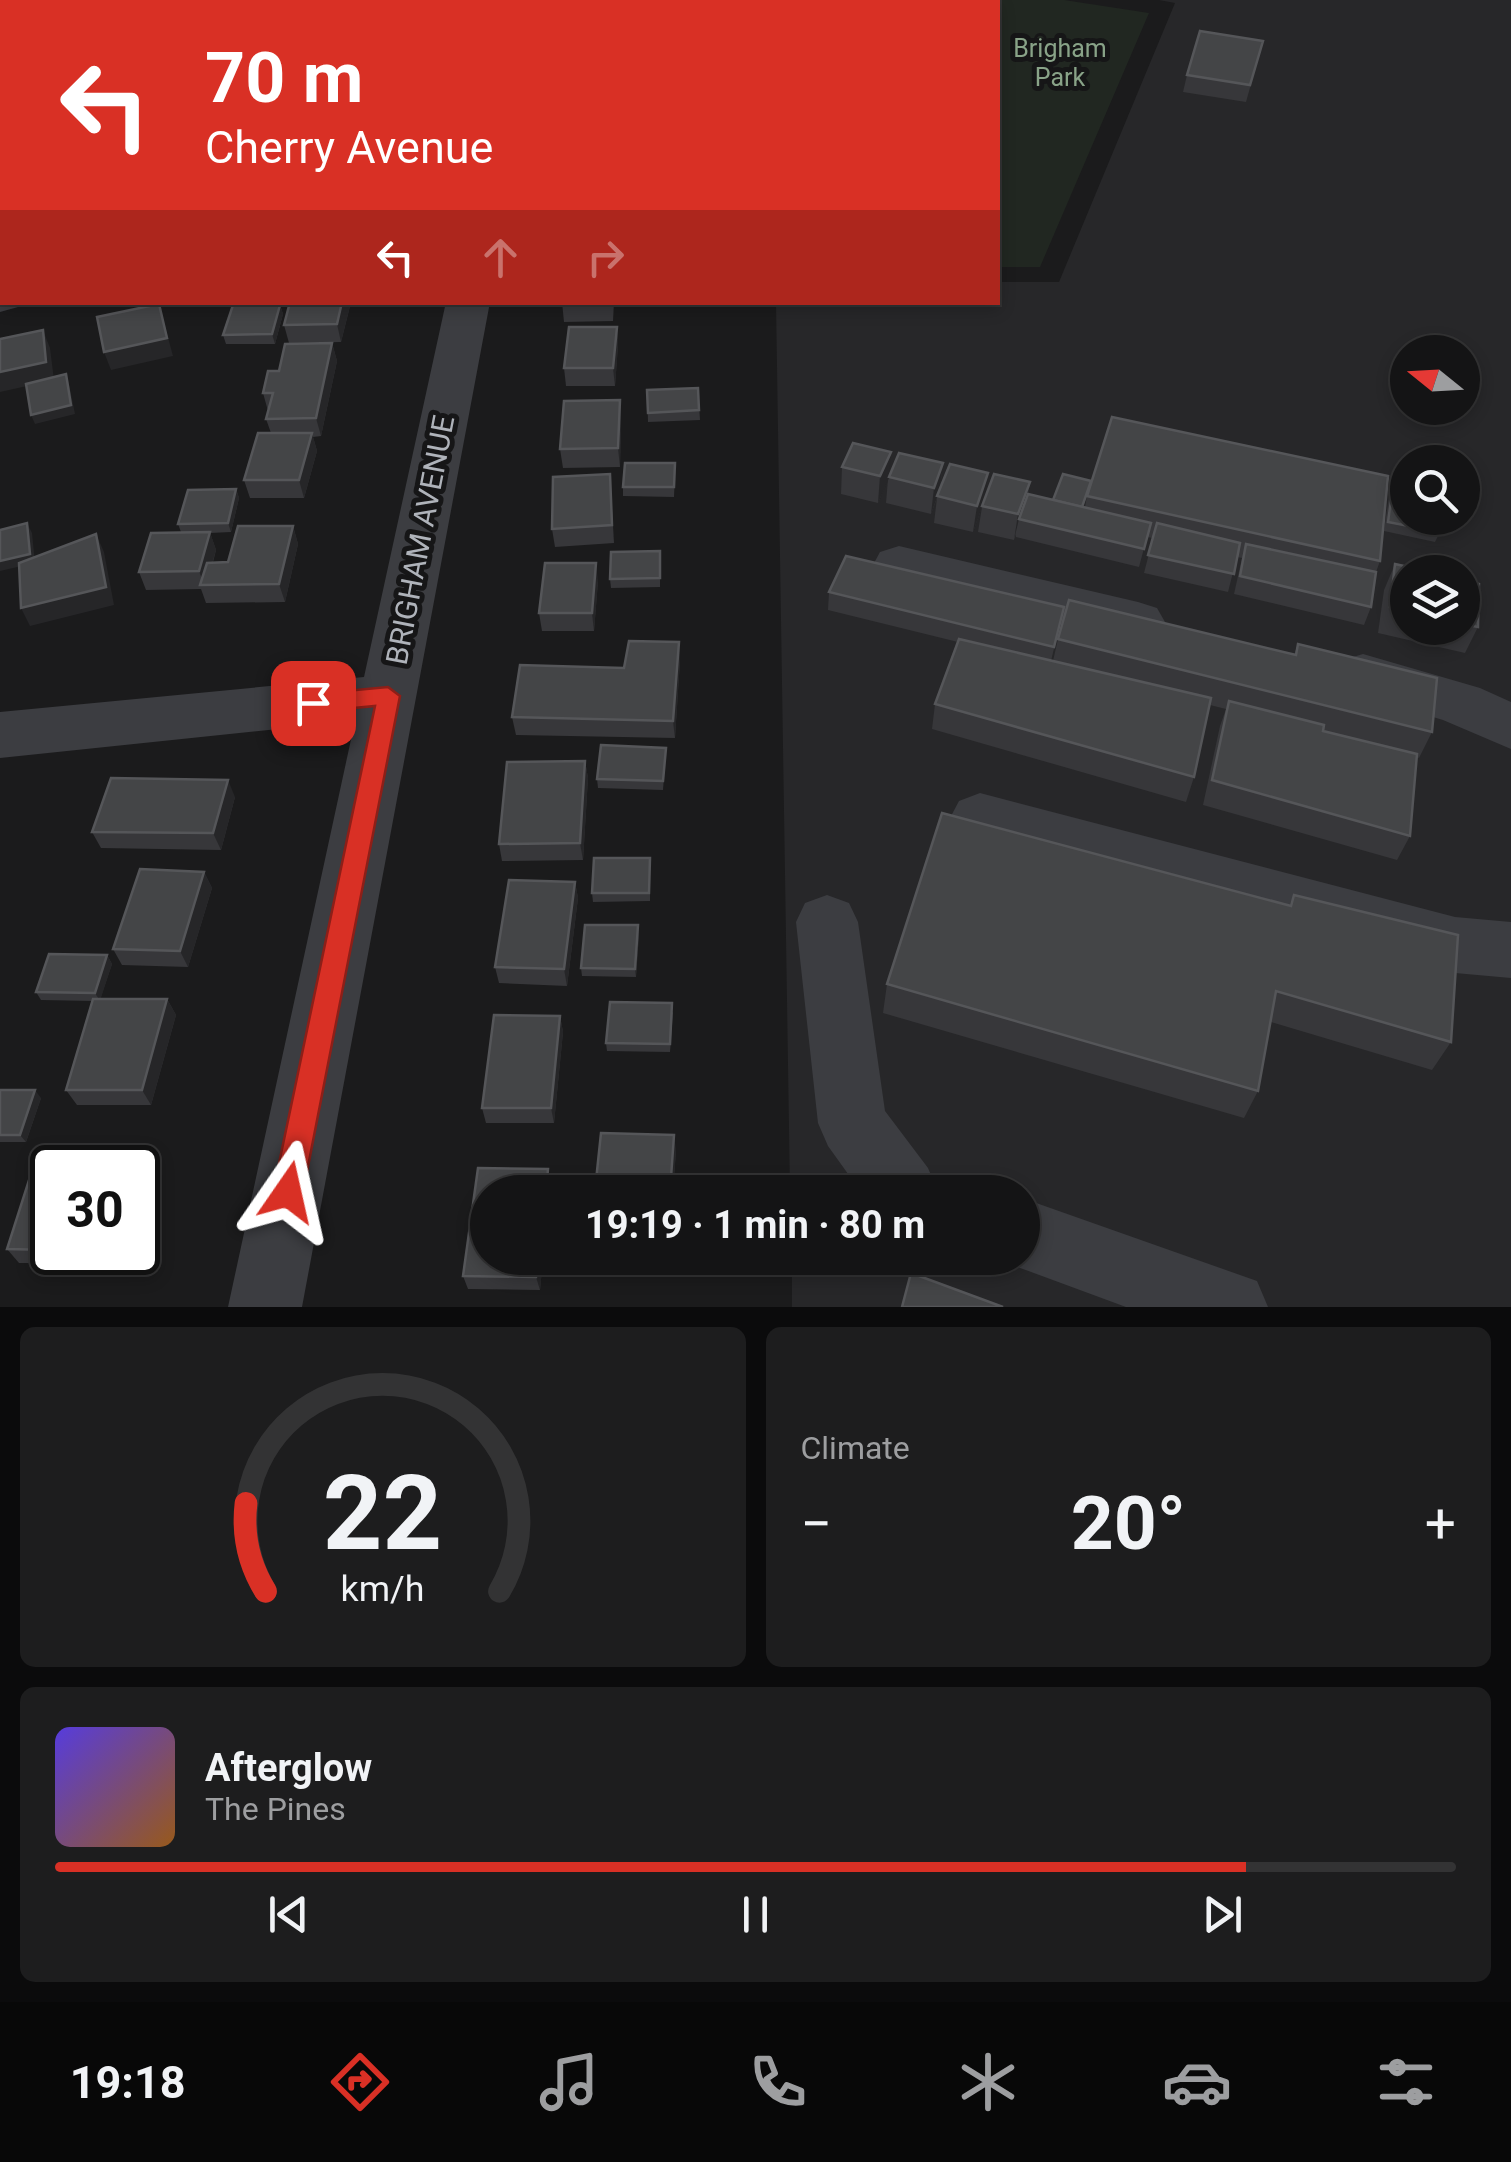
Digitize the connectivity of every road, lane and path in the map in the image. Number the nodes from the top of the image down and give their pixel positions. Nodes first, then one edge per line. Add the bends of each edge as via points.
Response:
1 (467, 305) edge
2 (900, 565) edge
3 (1182, 632) edge
4 (1314, 663) edge
5 (388, 696) junction
6 (1511, 727) edge
7 (0, 735) edge
8 (980, 818) edge
9 (827, 922) dead end
10 (1511, 950) edge
11 (890, 1175) edge
12 (1040, 1240) edge
13 (265, 1307) edge
14 (1232, 1307) edge

1 - 5 street, BRIGHAM AVENUE
2 - 3 street
4 - 6 street via 1460,703
5 - 7 street
5 - 13 street, BRIGHAM AVENUE
8 - 10 street via 1456,945
9 - 11 street via 852,1123
12 - 14 street

